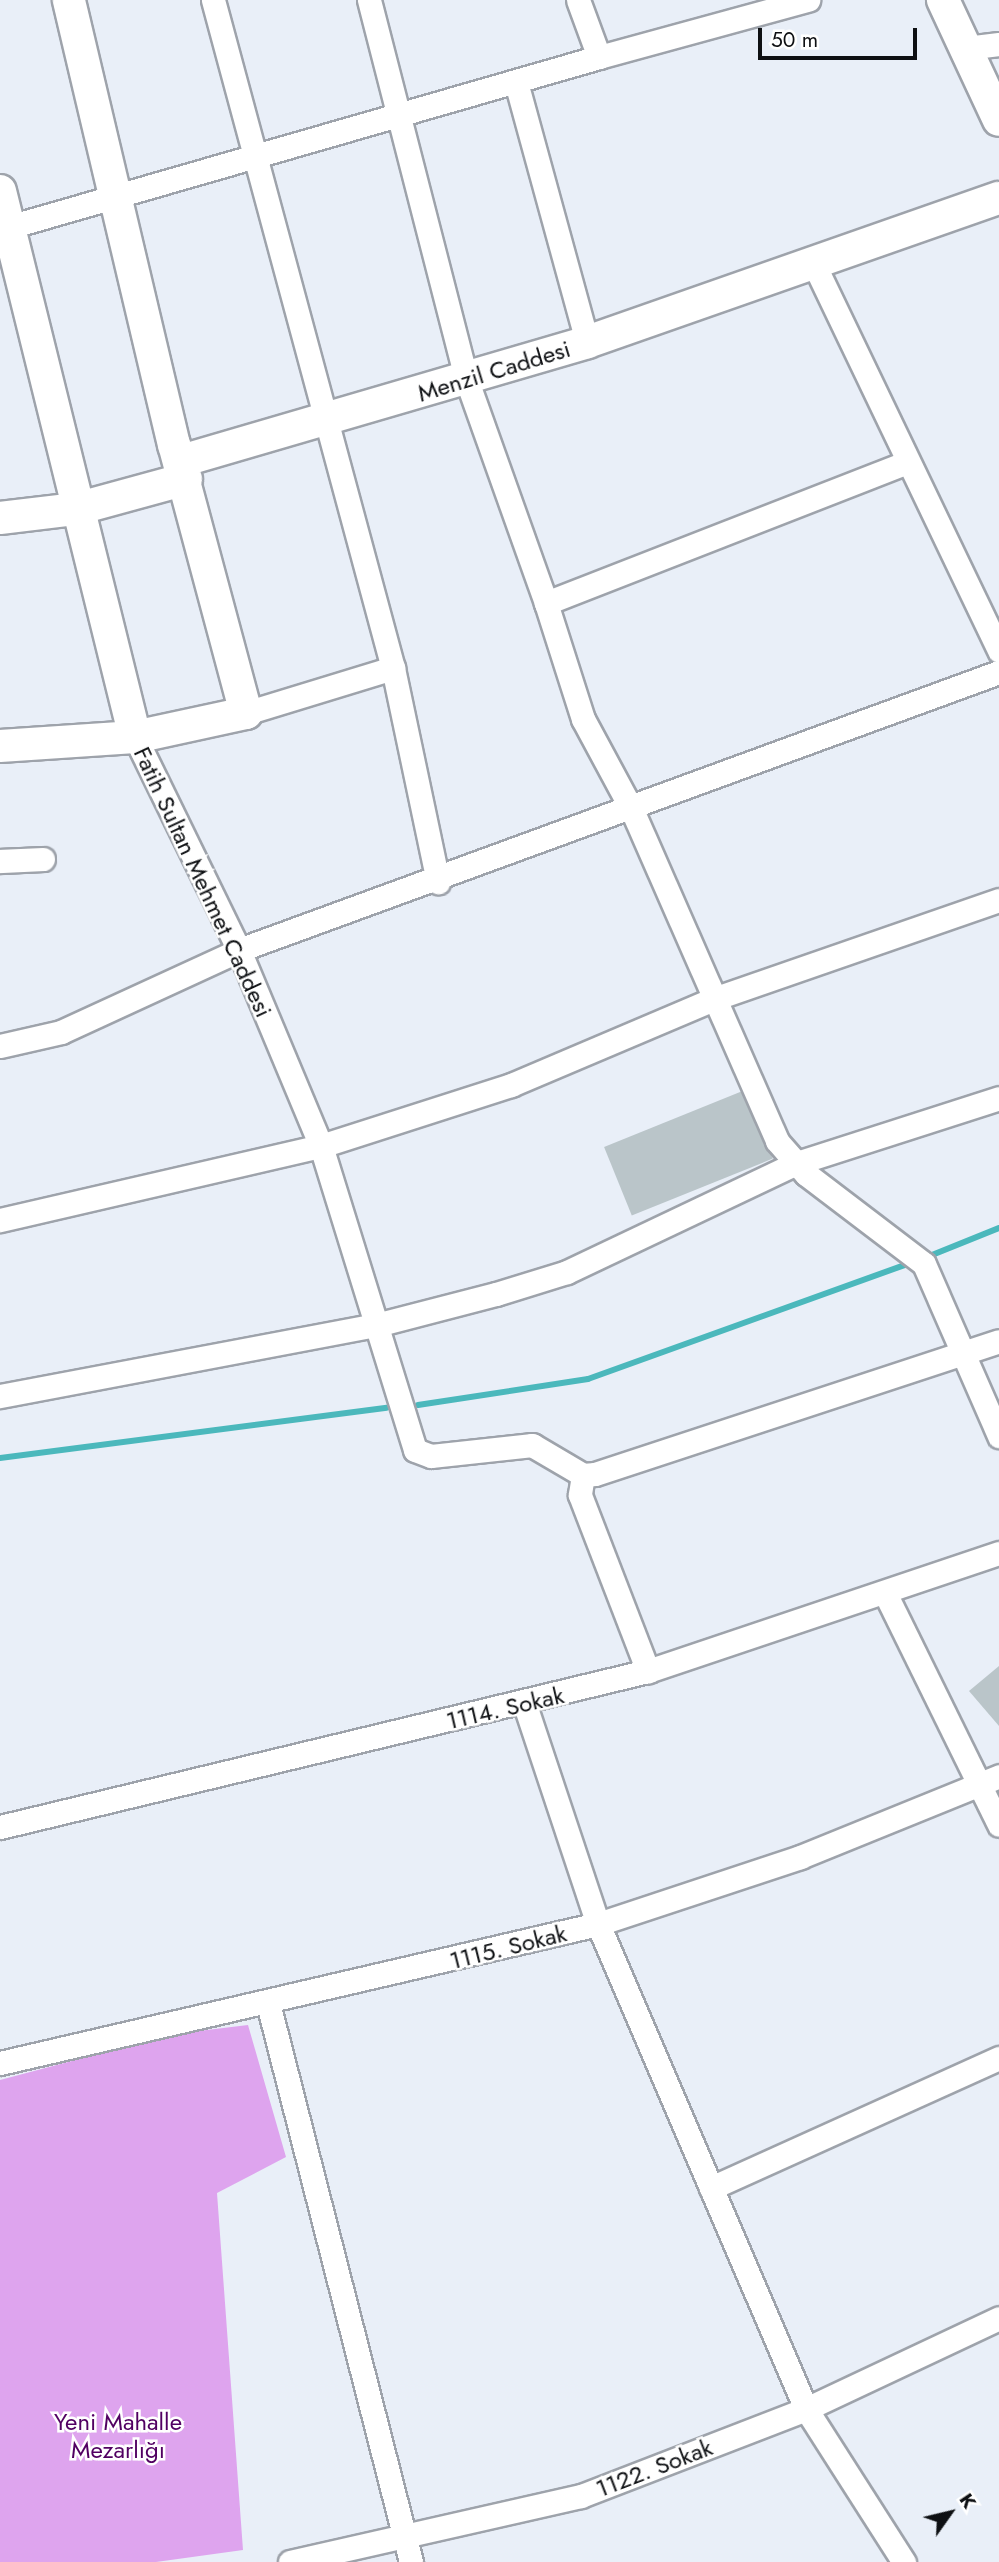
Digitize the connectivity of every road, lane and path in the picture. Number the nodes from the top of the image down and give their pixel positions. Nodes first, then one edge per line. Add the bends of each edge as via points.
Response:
1 (69, 0) edge
2 (213, 0) edge
3 (369, 0) edge
4 (578, 0) edge
5 (808, 0) edge
6 (943, 0) edge
7 (999, 44) edge
8 (966, 48) junction
9 (599, 57) junction
10 (516, 82) junction
11 (402, 114) junction
12 (999, 120) edge
13 (255, 158) junction
14 (0, 191) edge
15 (114, 198) junction
16 (999, 198) edge
17 (9, 227) junction
18 (813, 262) junction
19 (587, 342) junction
20 (467, 381) junction
21 (328, 420) junction
22 (907, 462) junction
23 (184, 470) junction
24 (76, 509) junction
25 (0, 518) edge
26 (546, 603) junction
27 (999, 651) edge
28 (393, 668) junction
29 (999, 672) edge
30 (246, 713) junction
31 (135, 737) junction
32 (0, 746) edge
33 (632, 810) junction
34 (43, 859) dead end
35 (0, 861) edge
36 (438, 882) junction
37 (999, 900) edge
38 (239, 950) junction
39 (716, 998) junction
40 (0, 1046) edge
41 (999, 1098) edge
42 (321, 1146) junction
43 (794, 1164) junction
44 (0, 1220) edge
45 (380, 1324) junction
46 (999, 1341) edge
47 (964, 1353) junction
48 (0, 1396) edge
49 (999, 1436) edge
50 (583, 1475) junction
51 (999, 1553) edge
52 (886, 1595) junction
53 (648, 1671) junction
54 (524, 1705) junction
55 (989, 1780) edge
56 (999, 1825) edge
57 (0, 1827) edge
58 (598, 1924) junction
59 (268, 2003) junction
60 (999, 2058) edge
61 (0, 2063) edge
62 (711, 2188) junction
63 (999, 2318) edge
64 (806, 2409) junction
65 (407, 2539) junction
66 (290, 2562) edge
67 (411, 2562) edge
68 (904, 2562) edge

1 - 15 street
2 - 13 street
3 - 11 street
4 - 9 street
5 - 9 street
6 - 8 street
7 - 8 street
8 - 12 street
9 - 10 street
10 - 11 street
10 - 19 street
11 - 13 street
11 - 20 street
13 - 15 street
13 - 21 street
14 - 17 street, Fatih Sultan Mehmet Caddesi
15 - 17 street
15 - 23 street
16 - 18 street, Menzil Caddesi
17 - 24 street, Fatih Sultan Mehmet Caddesi
18 - 19 street, Menzil Caddesi
18 - 22 street
19 - 20 street, Menzil Caddesi
20 - 21 street, Menzil Caddesi
20 - 26 street
21 - 23 street, Menzil Caddesi
21 - 28 street
22 - 26 street
22 - 27 street
23 - 24 street, Menzil Caddesi
23 - 30 street
24 - 25 street, Menzil Caddesi
24 - 31 street, Fatih Sultan Mehmet Caddesi
26 - 33 street via 583,719
28 - 30 street
28 - 36 street
29 - 33 street
30 - 31 street
31 - 32 street
31 - 38 street, Fatih Sultan Mehmet Caddesi
33 - 36 street
33 - 39 street
34 - 35 street
36 - 38 street
37 - 39 street
38 - 40 street via 61,1032
38 - 42 street, Fatih Sultan Mehmet Caddesi
39 - 42 street via 512,1086
39 - 43 street via 776,1141
41 - 43 street
42 - 44 street
42 - 45 street, Fatih Sultan Mehmet Caddesi
43 - 45 street via 567,1272
43 - 47 street via 924,1264
45 - 48 street
45 - 50 street, Fatih Sultan Mehmet Caddesi via 410,1441 431,1455 533,1445
46 - 47 street
47 - 49 street
47 - 50 street
50 - 53 street via 580,1495
51 - 52 street, 1114. Sokak
52 - 53 street, 1114. Sokak
52 - 55 street
53 - 54 street, 1114. Sokak
54 - 57 street, 1114. Sokak
54 - 58 street
55 - 56 street
55 - 58 street, 1115. Sokak via 800,1857
58 - 59 street, 1115. Sokak
58 - 62 street
59 - 61 street, 1115. Sokak
59 - 65 street
60 - 62 street
62 - 64 street
63 - 64 street, 1122. Sokak
64 - 65 street, 1122. Sokak via 581,2496
64 - 68 street
65 - 66 street, 1122. Sokak
65 - 67 street

